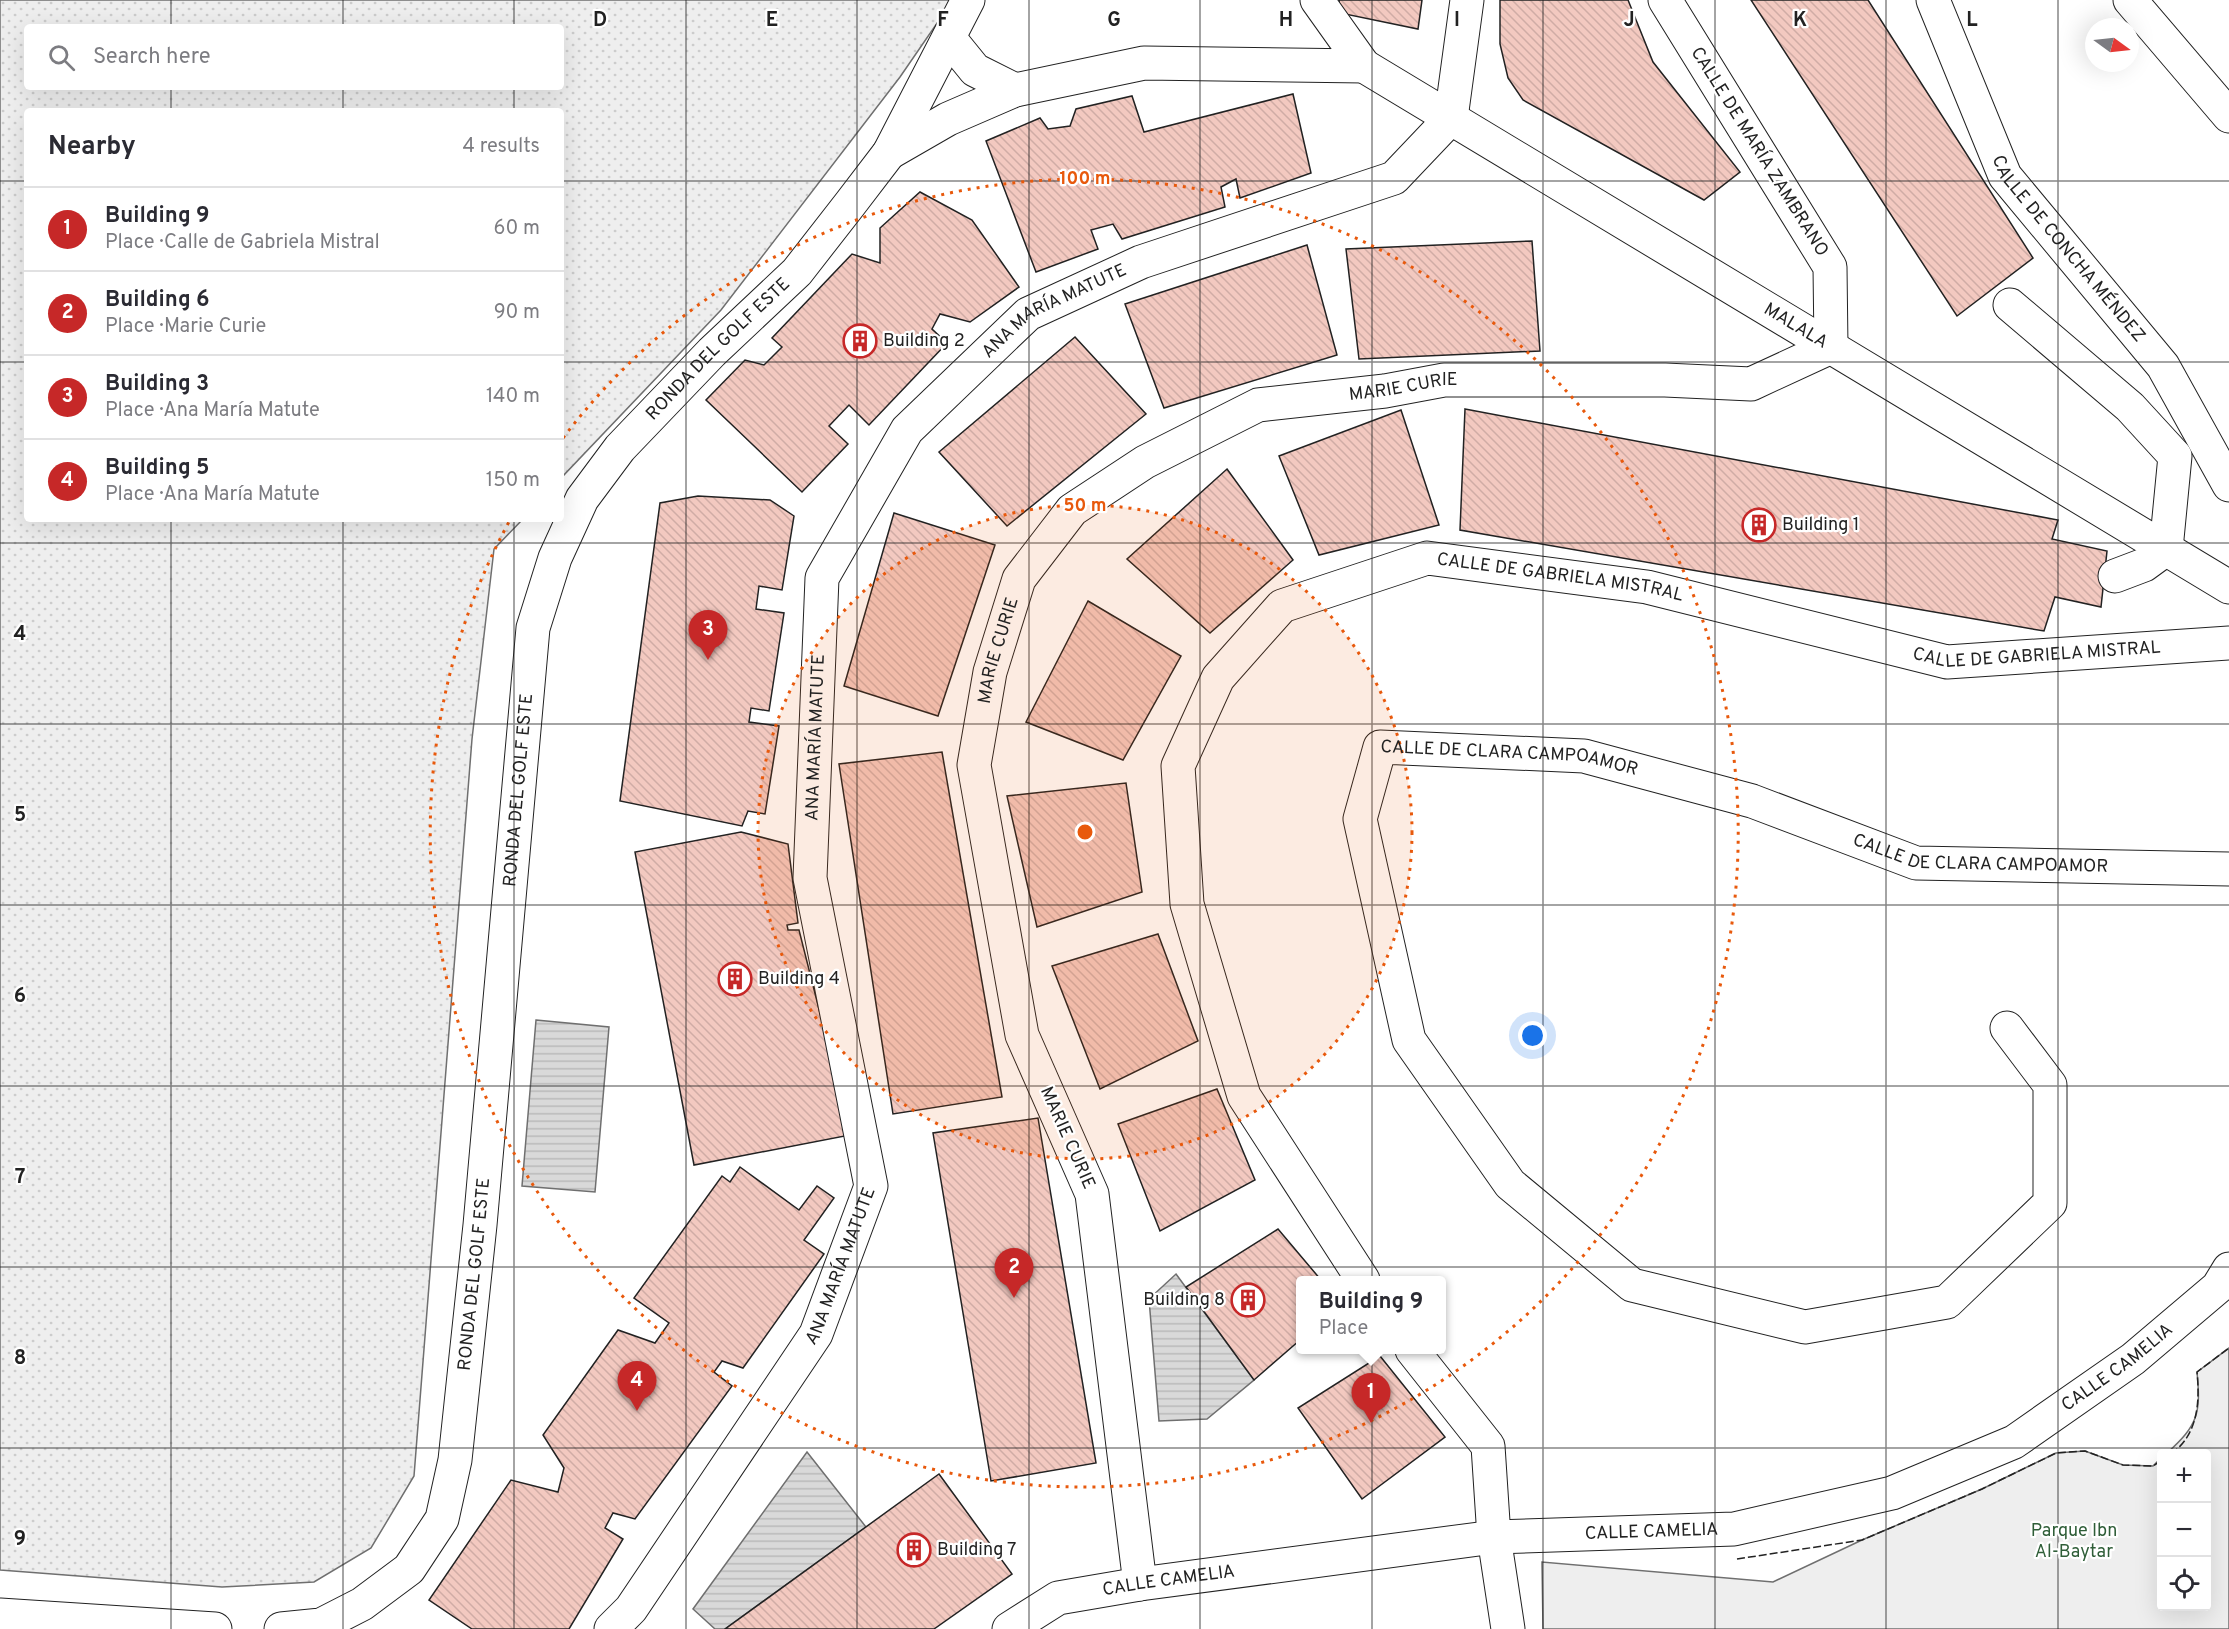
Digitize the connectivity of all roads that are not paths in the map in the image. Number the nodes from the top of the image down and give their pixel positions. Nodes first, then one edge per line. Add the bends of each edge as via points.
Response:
1 (968, 0) edge
2 (1317, 0) edge
3 (1467, 0) edge
4 (1665, 0) edge
5 (1933, 0) edge
6 (2130, 0) edge
7 (949, 38) junction
8 (1364, 66) junction
9 (1014, 90) junction
10 (2229, 116) edge
11 (1451, 118) junction
12 (889, 153) junction
13 (2010, 305) dead end
14 (1831, 347) junction
15 (2229, 485) edge
16 (2166, 549) junction
17 (2115, 576) dead end
18 (2229, 587) edge
19 (2229, 643) edge
20 (2229, 869) edge
21 (2007, 1028) dead end
22 (2229, 1269) edge
23 (1360, 1276) edge
24 (1415, 1354) edge
25 (1494, 1537) junction
26 (1140, 1584) junction
27 (0, 1615) edge
28 (215, 1629) edge
29 (281, 1629) edge
30 (611, 1629) edge
31 (1009, 1629) edge
32 (1508, 1629) edge

1 - 7 street, RONDA DEL GOLF ESTE
2 - 8 street
3 - 11 street
4 - 14 street, CALLE DE MARÍA ZAMBRANO via 1830,267
5 - 15 street, CALLE DE CONCHA MÉNDEZ via 2005,176 2163,366
6 - 10 street
7 - 9 street via 975,70
7 - 12 street, RONDA DEL GOLF ESTE
8 - 9 street via 1144,63
8 - 11 street, MALALA
9 - 12 street via 948,119
11 - 14 street, MALALA
11 - 30 street, ANA MARÍA MATUTE via 1394,178 1141,262 1028,314 907,430 822,578 810,878 871,1186 816,1334 631,1609
12 - 29 street, RONDA DEL GOLF ESTE via 797,272 712,352 620,448 582,499 555,558 533,628 479,1237 455,1461 442,1519 409,1569 362,1604 321,1625
13 - 16 street via 2130,407 2175,456
14 - 16 street, MALALA
14 - 26 street, MARIE CURIE via 1751,384 1444,380 1385,391 1258,405 1145,462 1072,510 1019,579 990,672 974,765 1022,1035 1092,1194
16 - 17 street via 2144,565
16 - 18 street, MALALA
19 - 23 street, CALLE DE GABRIELA MISTRAL via 1947,662 1647,587 1427,558 1282,606 1218,678 1178,766 1187,904 1244,1096
20 - 21 street, CALLE DE CLARA CAMPOAMOR via 1916,864 1752,801 1584,756 1380,747 1360,819 1409,1040 1510,1184 1632,1285 1805,1327 1947,1302 2050,1203 2050,1085
22 - 25 street, CALLE CAMELIA via 2218,1287 2133,1359 2014,1442 1892,1493 1734,1529
24 - 25 street via 1488,1446
25 - 26 street, CALLE CAMELIA
25 - 32 street
26 - 31 street, CALLE CAMELIA via 1059,1598
27 - 28 street

